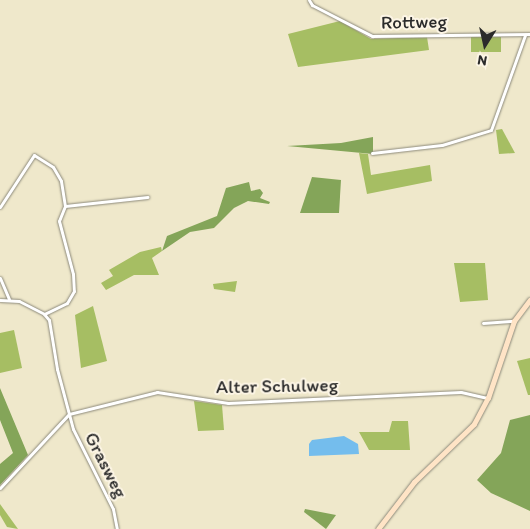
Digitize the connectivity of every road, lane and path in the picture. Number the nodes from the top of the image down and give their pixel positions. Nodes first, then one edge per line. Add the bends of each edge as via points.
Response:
1 (309, 0) edge
2 (530, 34) edge
3 (525, 35) junction
4 (372, 153) dead end
5 (148, 197) dead end
6 (65, 206) junction
7 (0, 208) edge
8 (0, 278) edge
9 (9, 299) junction
10 (0, 300) edge
11 (530, 300) edge
12 (44, 314) junction
13 (514, 321) junction
14 (483, 323) dead end
15 (488, 398) junction
16 (69, 414) junction
17 (0, 488) edge
18 (118, 529) edge
19 (378, 529) edge

1 - 3 street, Rottweg via 312,5 372,36
2 - 3 street, Rottweg
3 - 4 street via 491,130 442,145
5 - 6 street
6 - 7 street via 53,167 34,155
6 - 12 street via 59,221 74,274 74,291 67,303
8 - 9 street
9 - 10 street
9 - 12 street
11 - 13 street
12 - 16 street, Grasweg via 52,329 57,369
13 - 14 street
13 - 15 street
15 - 16 street, Alter Schulweg via 455,392 228,403 157,392
15 - 19 street via 474,424 414,482
16 - 17 street
16 - 18 street, Grasweg via 73,430 113,509

